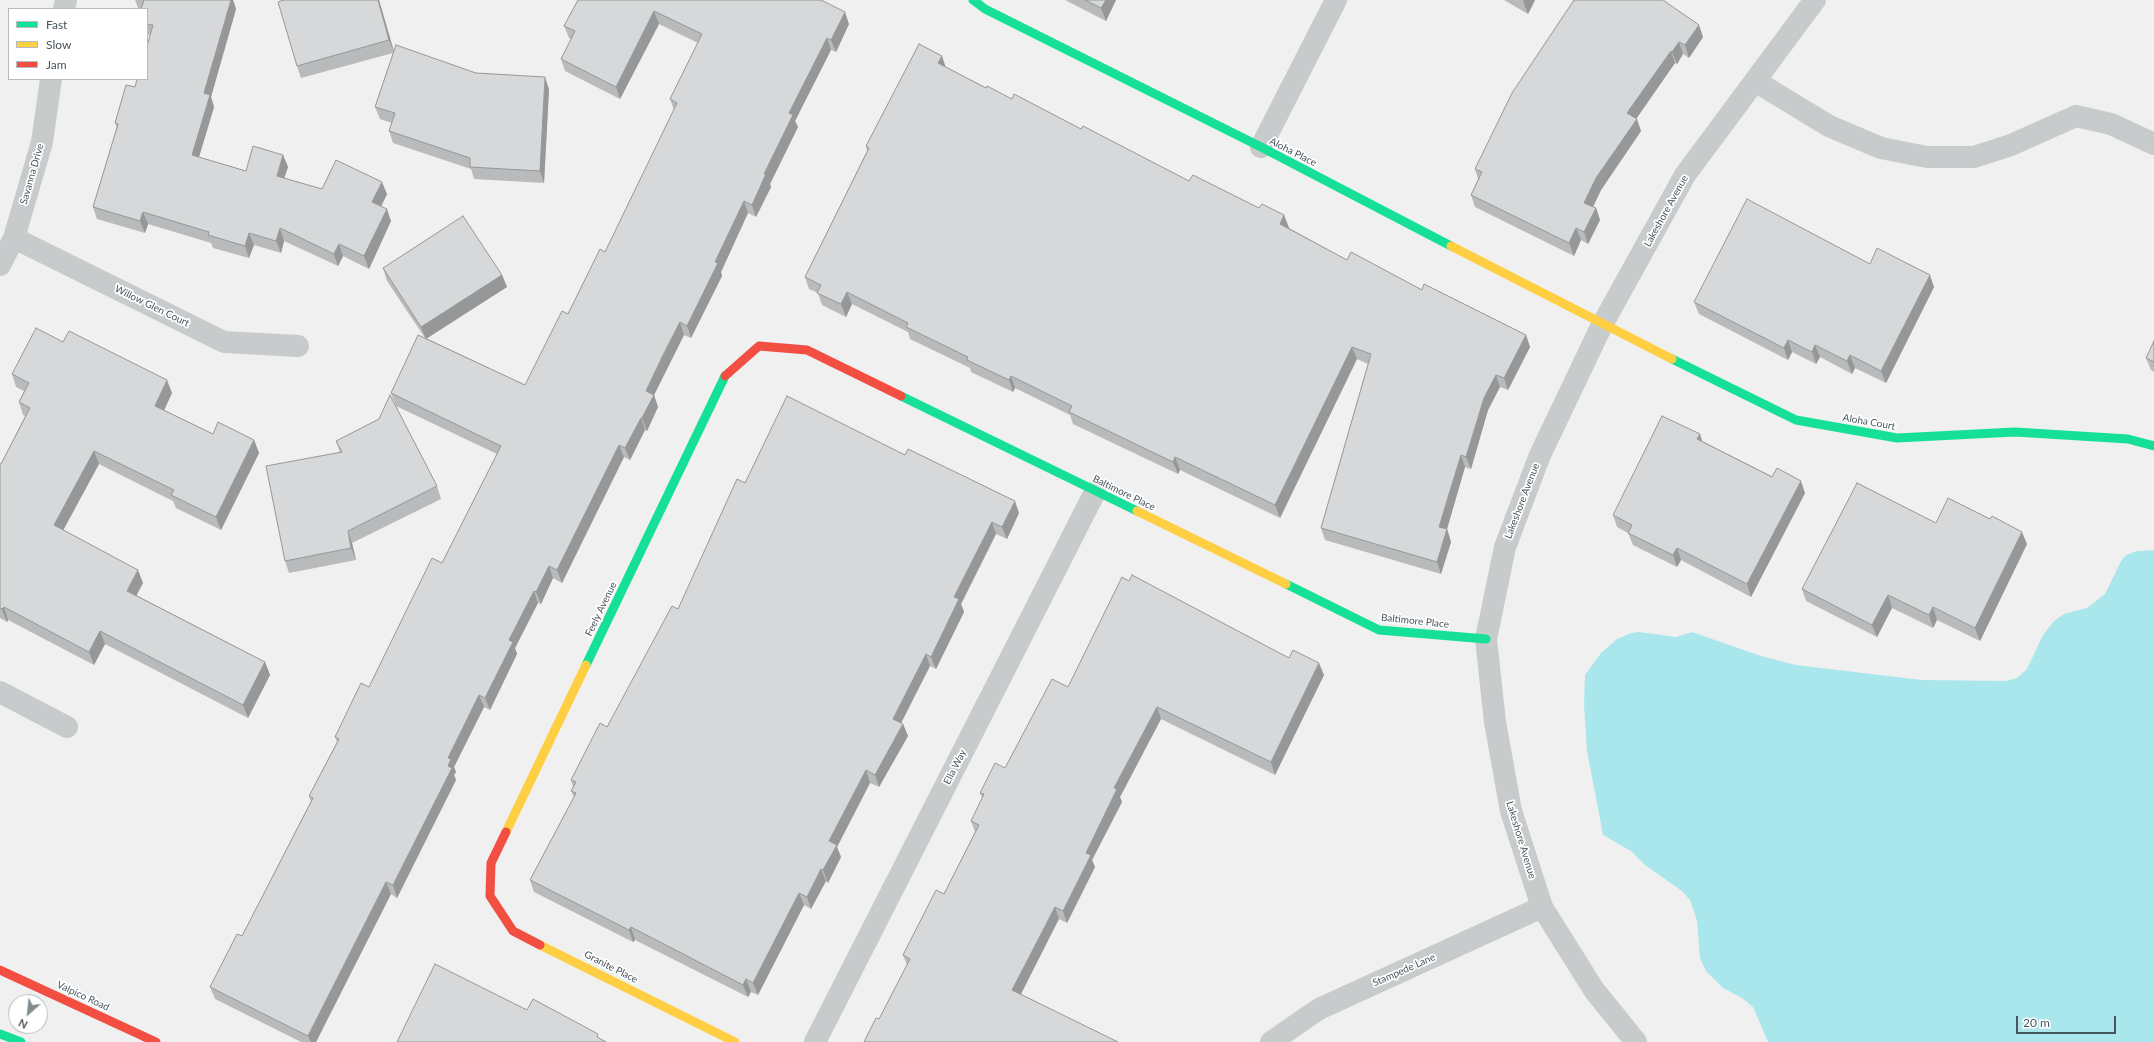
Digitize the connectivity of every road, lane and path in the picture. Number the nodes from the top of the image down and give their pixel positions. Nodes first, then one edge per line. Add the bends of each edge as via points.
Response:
1 (973, 0) edge
2 (1336, 0) edge
3 (1815, 0) edge
4 (51, 80) edge
5 (1755, 81) junction
6 (2154, 144) edge
7 (1261, 147) junction
8 (14, 238) junction
9 (0, 264) edge
10 (1602, 325) junction
11 (298, 346) dead end
12 (759, 346) joint
13 (2154, 446) edge
14 (1095, 492) junction
15 (1486, 639) junction
16 (0, 692) edge
17 (67, 727) dead end
18 (490, 896) joint
19 (1542, 908) junction
20 (0, 970) edge
21 (0, 1034) edge
22 (20, 1042) edge
23 (156, 1042) edge
24 (735, 1042) edge
25 (815, 1042) edge
26 (1271, 1042) edge
27 (1636, 1042) edge

1 - 7 street, Aloha Place via 985,9
2 - 7 street
3 - 5 street, Lakeshore Avenue
4 - 8 street, Savanna Drive via 42,142
5 - 6 street via 1829,126 1881,148 1927,157 1974,157 2011,145 2076,116 2111,124
5 - 10 street, Lakeshore Avenue via 1685,175
7 - 10 street, Aloha Place
8 - 9 street, Savanna Drive
8 - 11 street, Willow Glen Court via 224,342
10 - 13 street, Aloha Court via 1796,420 1897,438 2015,432 2128,439
10 - 15 street, Lakeshore Avenue via 1540,455 1505,547
12 - 14 street, Baltimore Place via 807,350
12 - 18 street, Feely Avenue via 726,373 491,863
14 - 15 street, Baltimore Place via 1379,630
14 - 25 street, Ella Way
15 - 19 street, Lakeshore Avenue via 1495,722 1511,811
16 - 17 street
18 - 24 street, Granite Place via 513,930
19 - 26 street, Stampede Lane via 1319,1009
19 - 27 street, Lakeshore Avenue via 1594,990
20 - 23 street, Valpico Road
21 - 22 street

